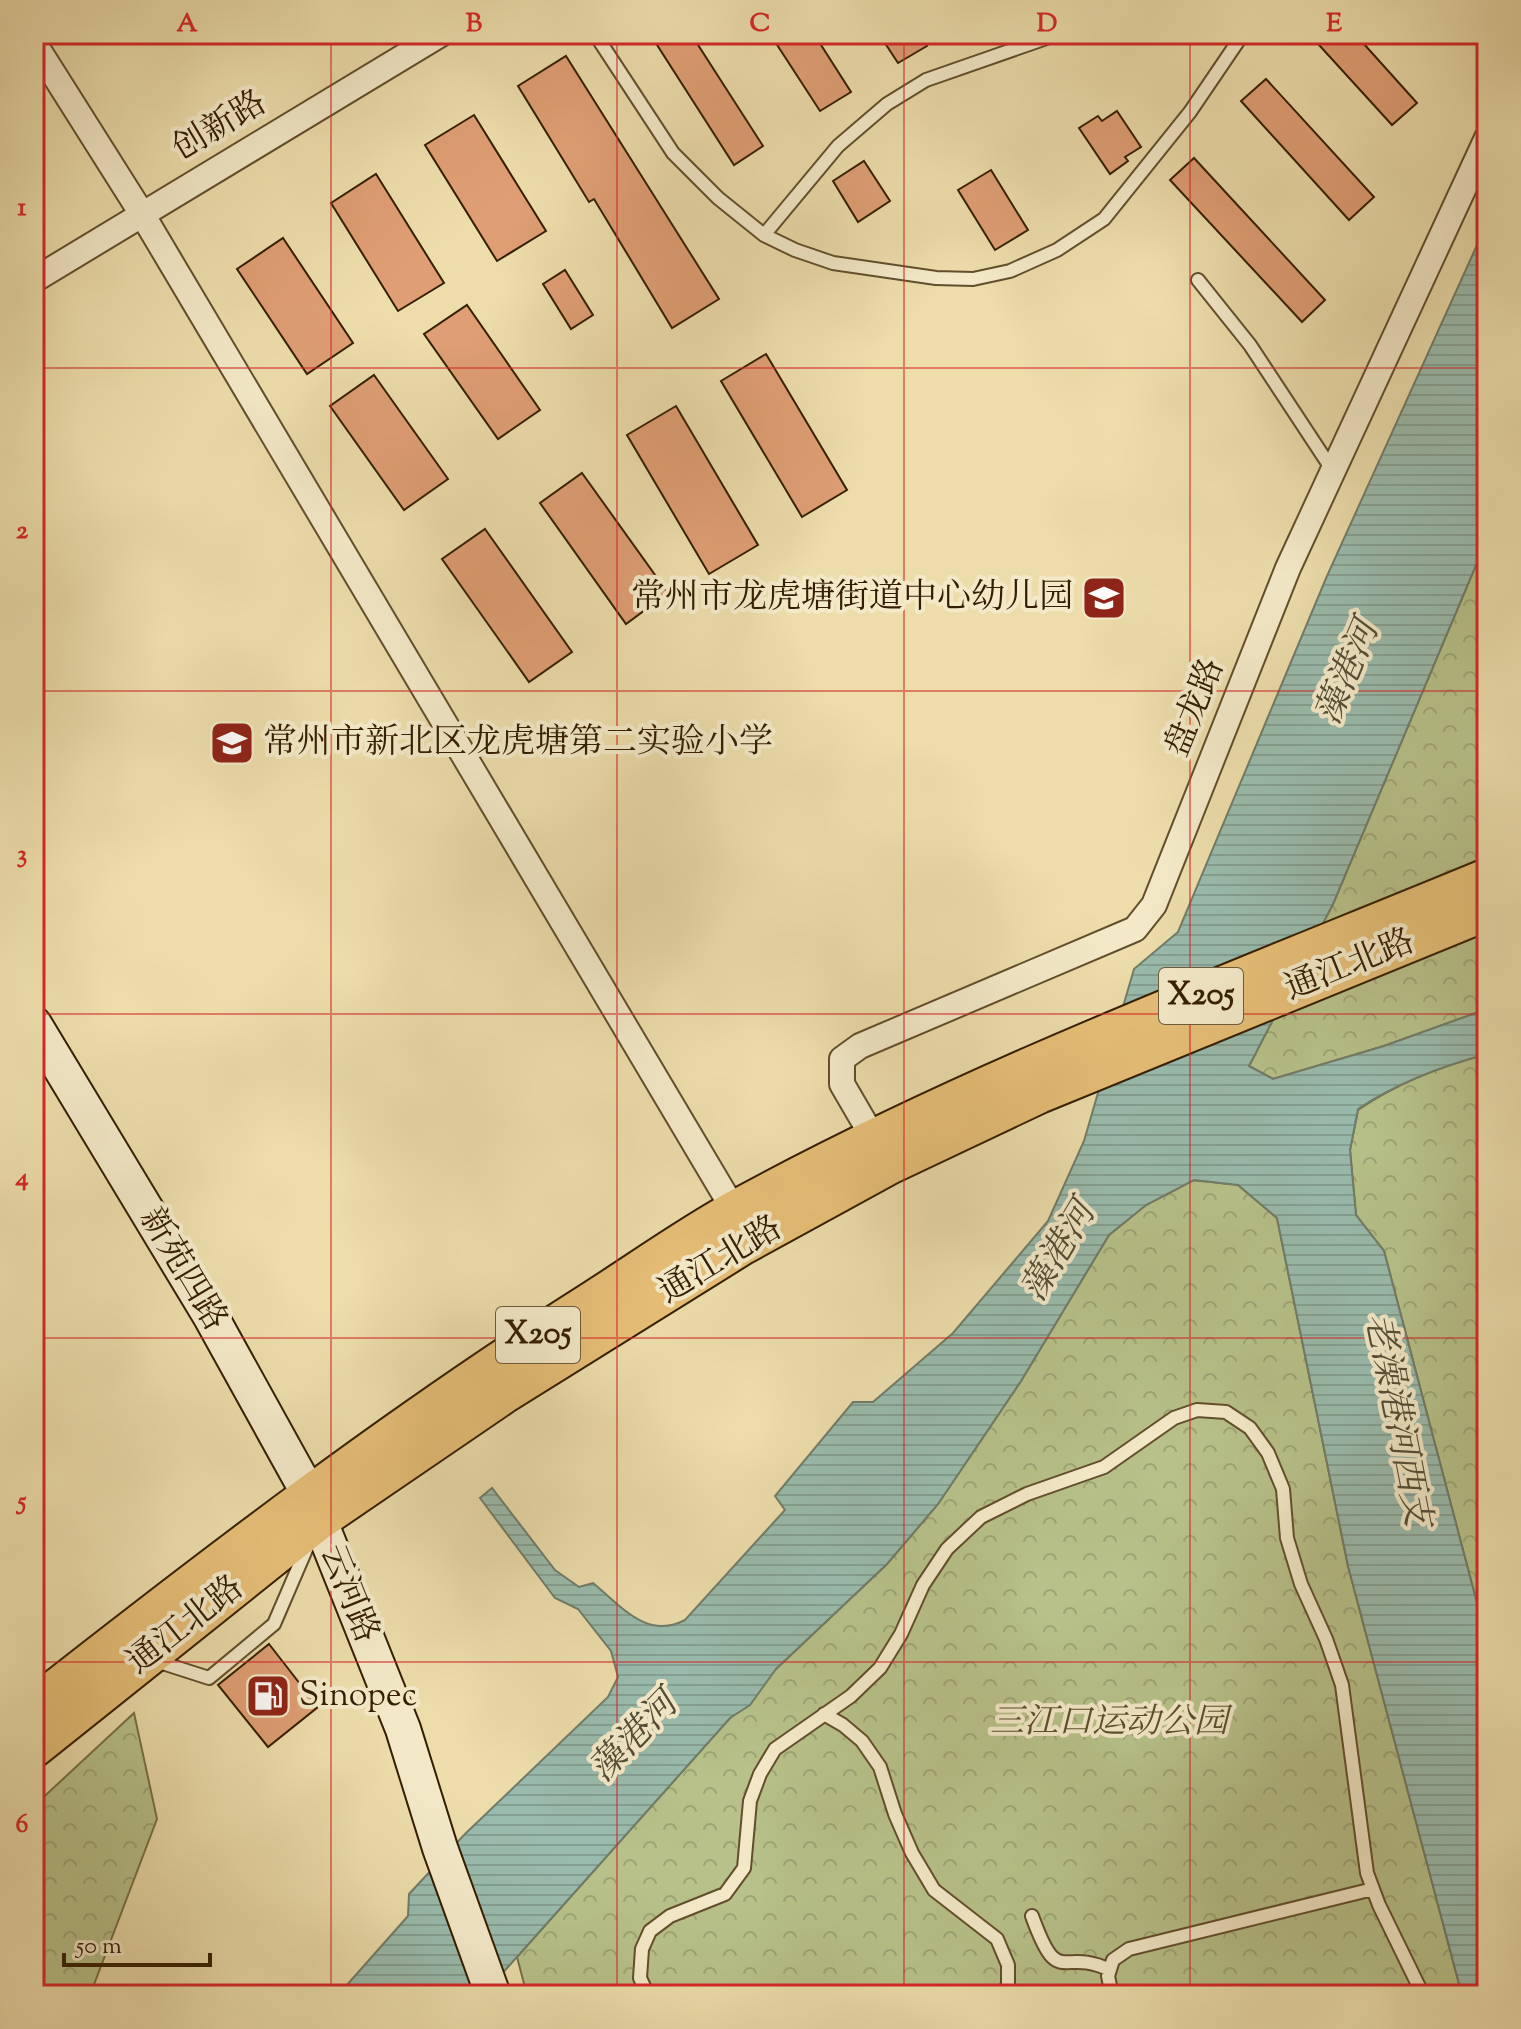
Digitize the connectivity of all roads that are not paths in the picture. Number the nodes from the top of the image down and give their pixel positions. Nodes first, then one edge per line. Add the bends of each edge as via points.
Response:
1 (441, 34) edge
2 (595, 34) edge
3 (1058, 34) edge
4 (1243, 34) edge
5 (34, 43) edge
6 (1487, 138) edge
7 (142, 214) junction
8 (764, 235) junction
9 (34, 280) edge
10 (1198, 280) dead end
11 (1333, 471) junction
12 (1487, 878) edge
13 (1487, 911) edge
14 (34, 1024) edge
15 (874, 1139) junction
16 (734, 1210) junction
17 (314, 1508) junction
18 (146, 1657) junction
19 (34, 1706) edge
20 (824, 1714) junction
21 (34, 1748) edge
22 (1369, 1890) dead end
23 (1032, 1916) dead end
24 (1110, 1970) junction
25 (493, 1995) edge
26 (648, 1995) edge
27 (1001, 1995) edge
28 (1112, 1995) edge
29 (1423, 1995) edge

1 - 7 street, 创新路
2 - 8 lane via 673,153
3 - 8 lane via 926,80 887,104 838,146
4 - 8 lane via 1190,112 1104,219 1057,250 1010,271 973,279 858,267 820,259
5 - 7 street
6 - 11 street, 盘龙路
7 - 9 street, 创新路
7 - 16 street
10 - 11 lane via 1250,345
11 - 15 street, 盘龙路 via 1288,568 1154,905 1135,929 860,1046 842,1059 842,1084
12 - 15 main road, 通江北路 / X205 via 1026,1068
13 - 17 main road, 通江北路 / X205 via 1073,1080 889,1165 743,1245
14 - 17 street, 新苑四路 via 211,1317
15 - 16 main road, 通江北路 / X205
16 - 17 main road, 通江北路 / X205 via 488,1367
17 - 18 main road, 通江北路 / X205
17 - 18 lane via 274,1624 209,1678
17 - 19 main road, 通江北路 / X205
17 - 25 street, 云河路 via 403,1729
18 - 21 main road, 通江北路 / X205
20 - 26 lane via 775,1749 760,1774 750,1801 744,1868 725,1894 670,1916 650,1931 642,1949 640,1978
20 - 27 lane via 862,1741 880,1767 912,1853 934,1890 997,1939 1008,1965 1008,1985
20 - 29 lane via 880,1668 947,1549 981,1517 1104,1467 1174,1418 1197,1410 1226,1412 1250,1428 1283,1489 1287,1538 1342,1685 1367,1873
22 - 24 lane via 1129,1949 1113,1960
23 - 24 lane via 1051,1958 1063,1965 1095,1963
24 - 28 lane

